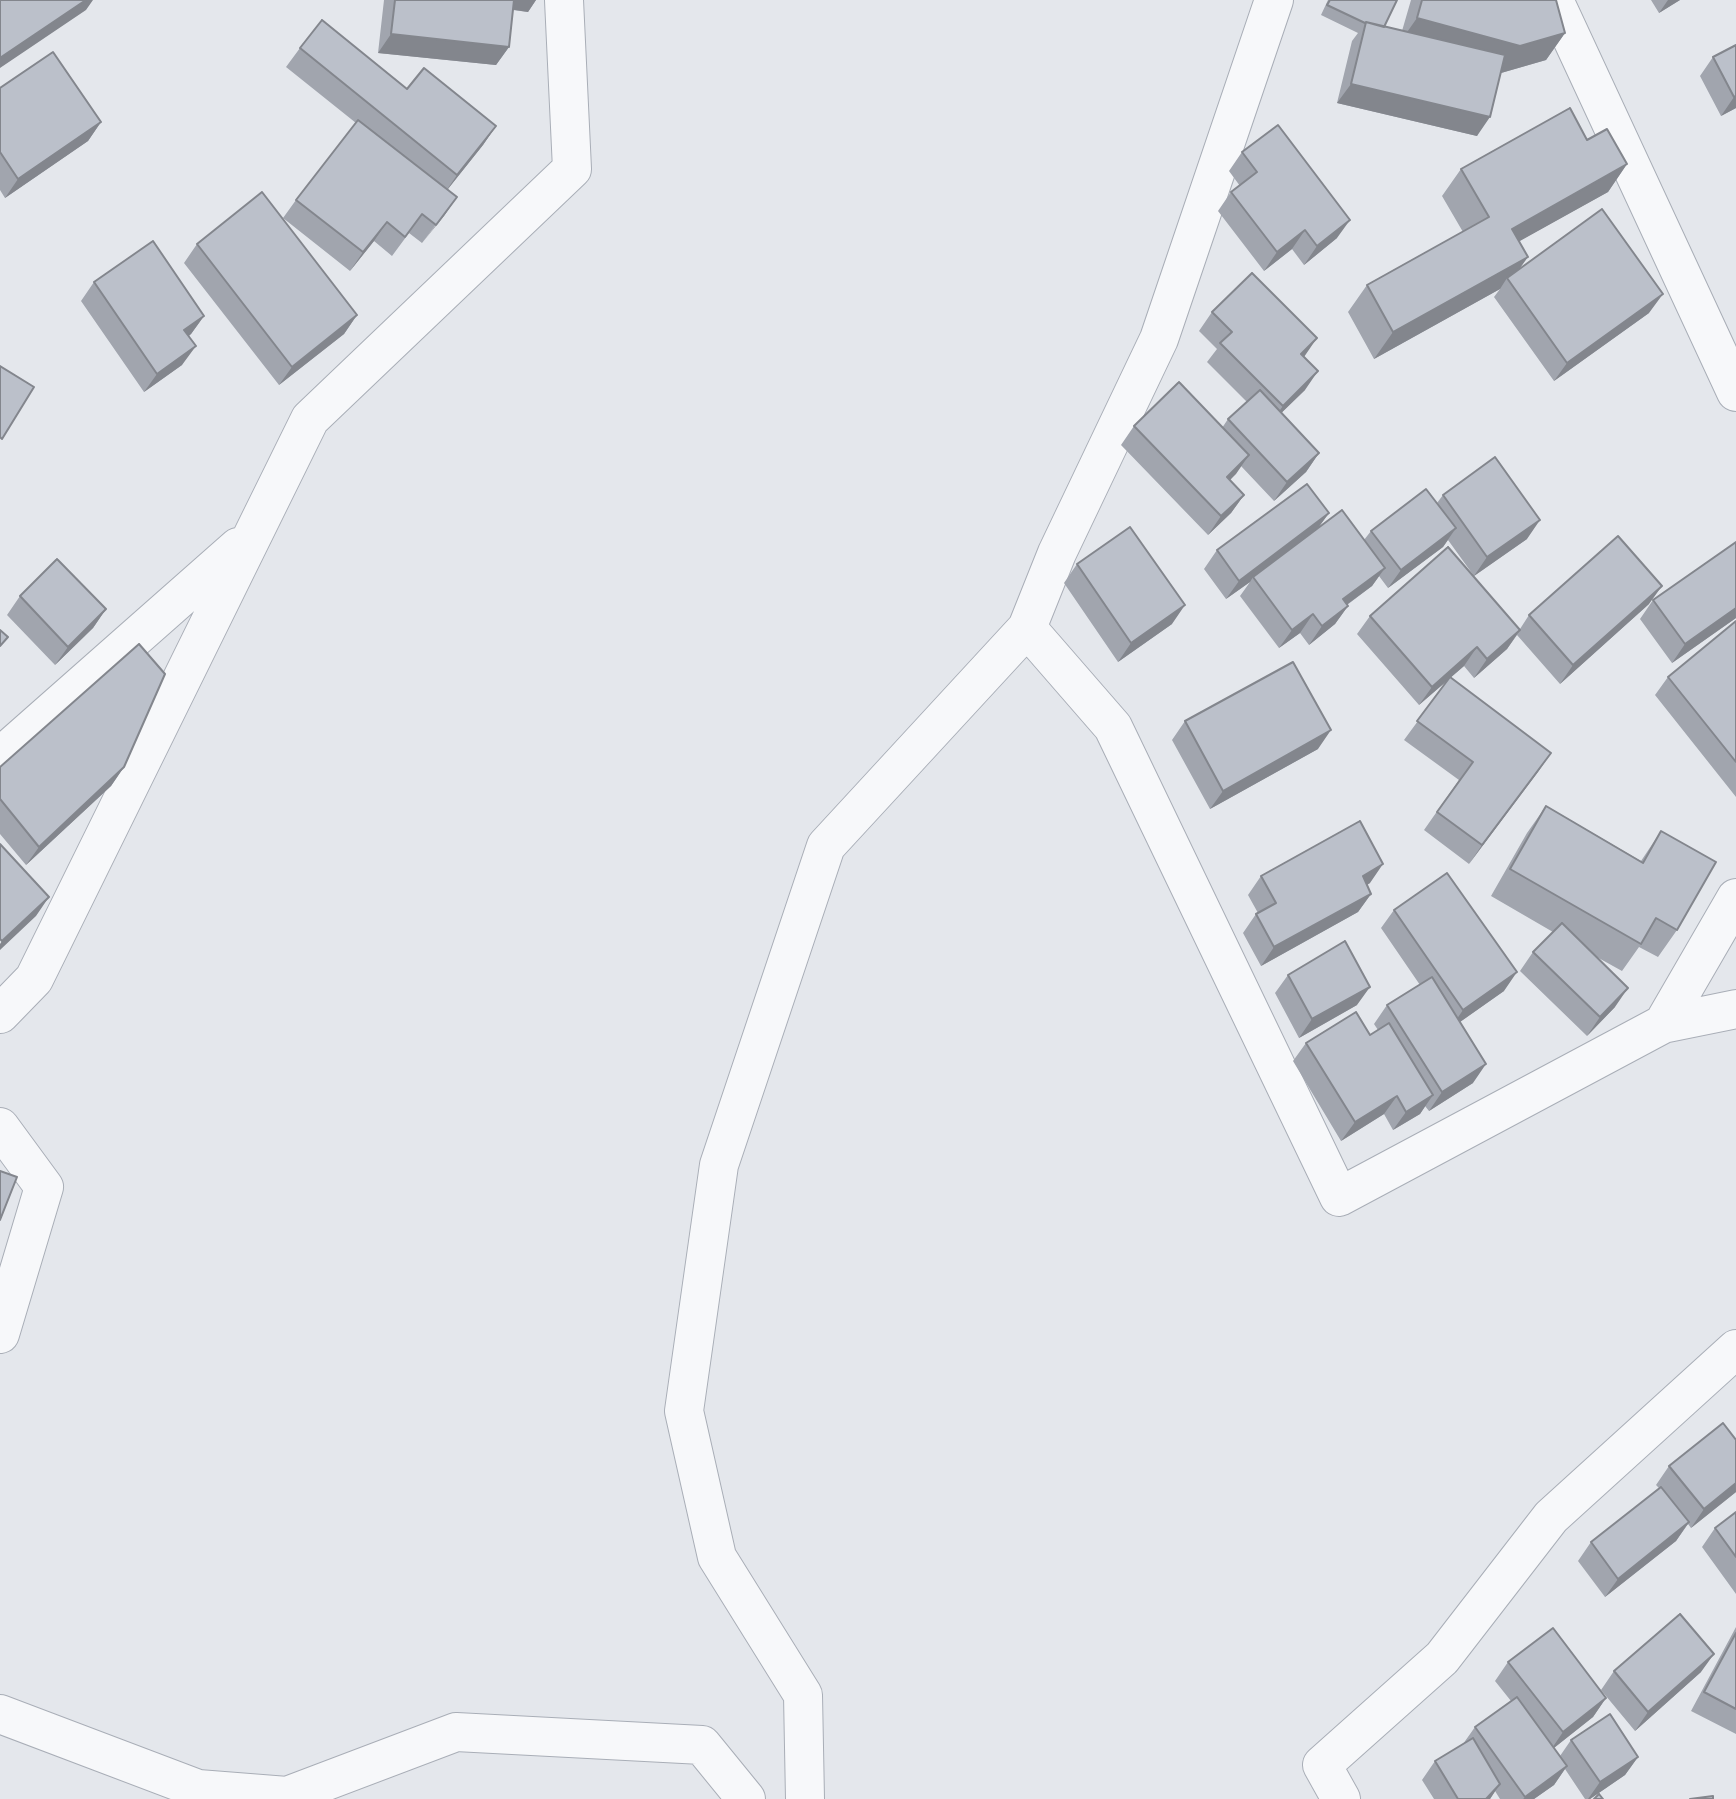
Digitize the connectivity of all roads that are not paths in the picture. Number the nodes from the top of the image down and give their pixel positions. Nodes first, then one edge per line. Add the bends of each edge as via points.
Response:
1 (564, 0) edge
2 (1273, 0) edge
3 (1553, 0) edge
4 (1736, 392) edge
5 (253, 534) junction
6 (1027, 628) junction
7 (0, 757) edge
8 (1736, 898) edge
9 (1736, 1009) edge
10 (0, 1014) edge
11 (1662, 1024) junction
12 (0, 1127) edge
13 (0, 1334) edge
14 (1736, 1349) edge
15 (0, 1714) edge
16 (746, 1799) edge
17 (805, 1799) edge
18 (1341, 1799) edge

1 - 5 street via 572,169 310,419
2 - 6 street via 1159,340 1057,553
3 - 4 street
5 - 7 street
5 - 10 street via 34,979
6 - 11 street via 1113,727 1339,1197
6 - 17 street via 826,846 719,1165 684,1411 717,1557 803,1695
8 - 11 street
9 - 11 street
12 - 13 street via 44,1187
14 - 18 street via 1551,1517 1442,1658 1322,1765
15 - 16 street via 198,1789 287,1796 456,1732 702,1745

